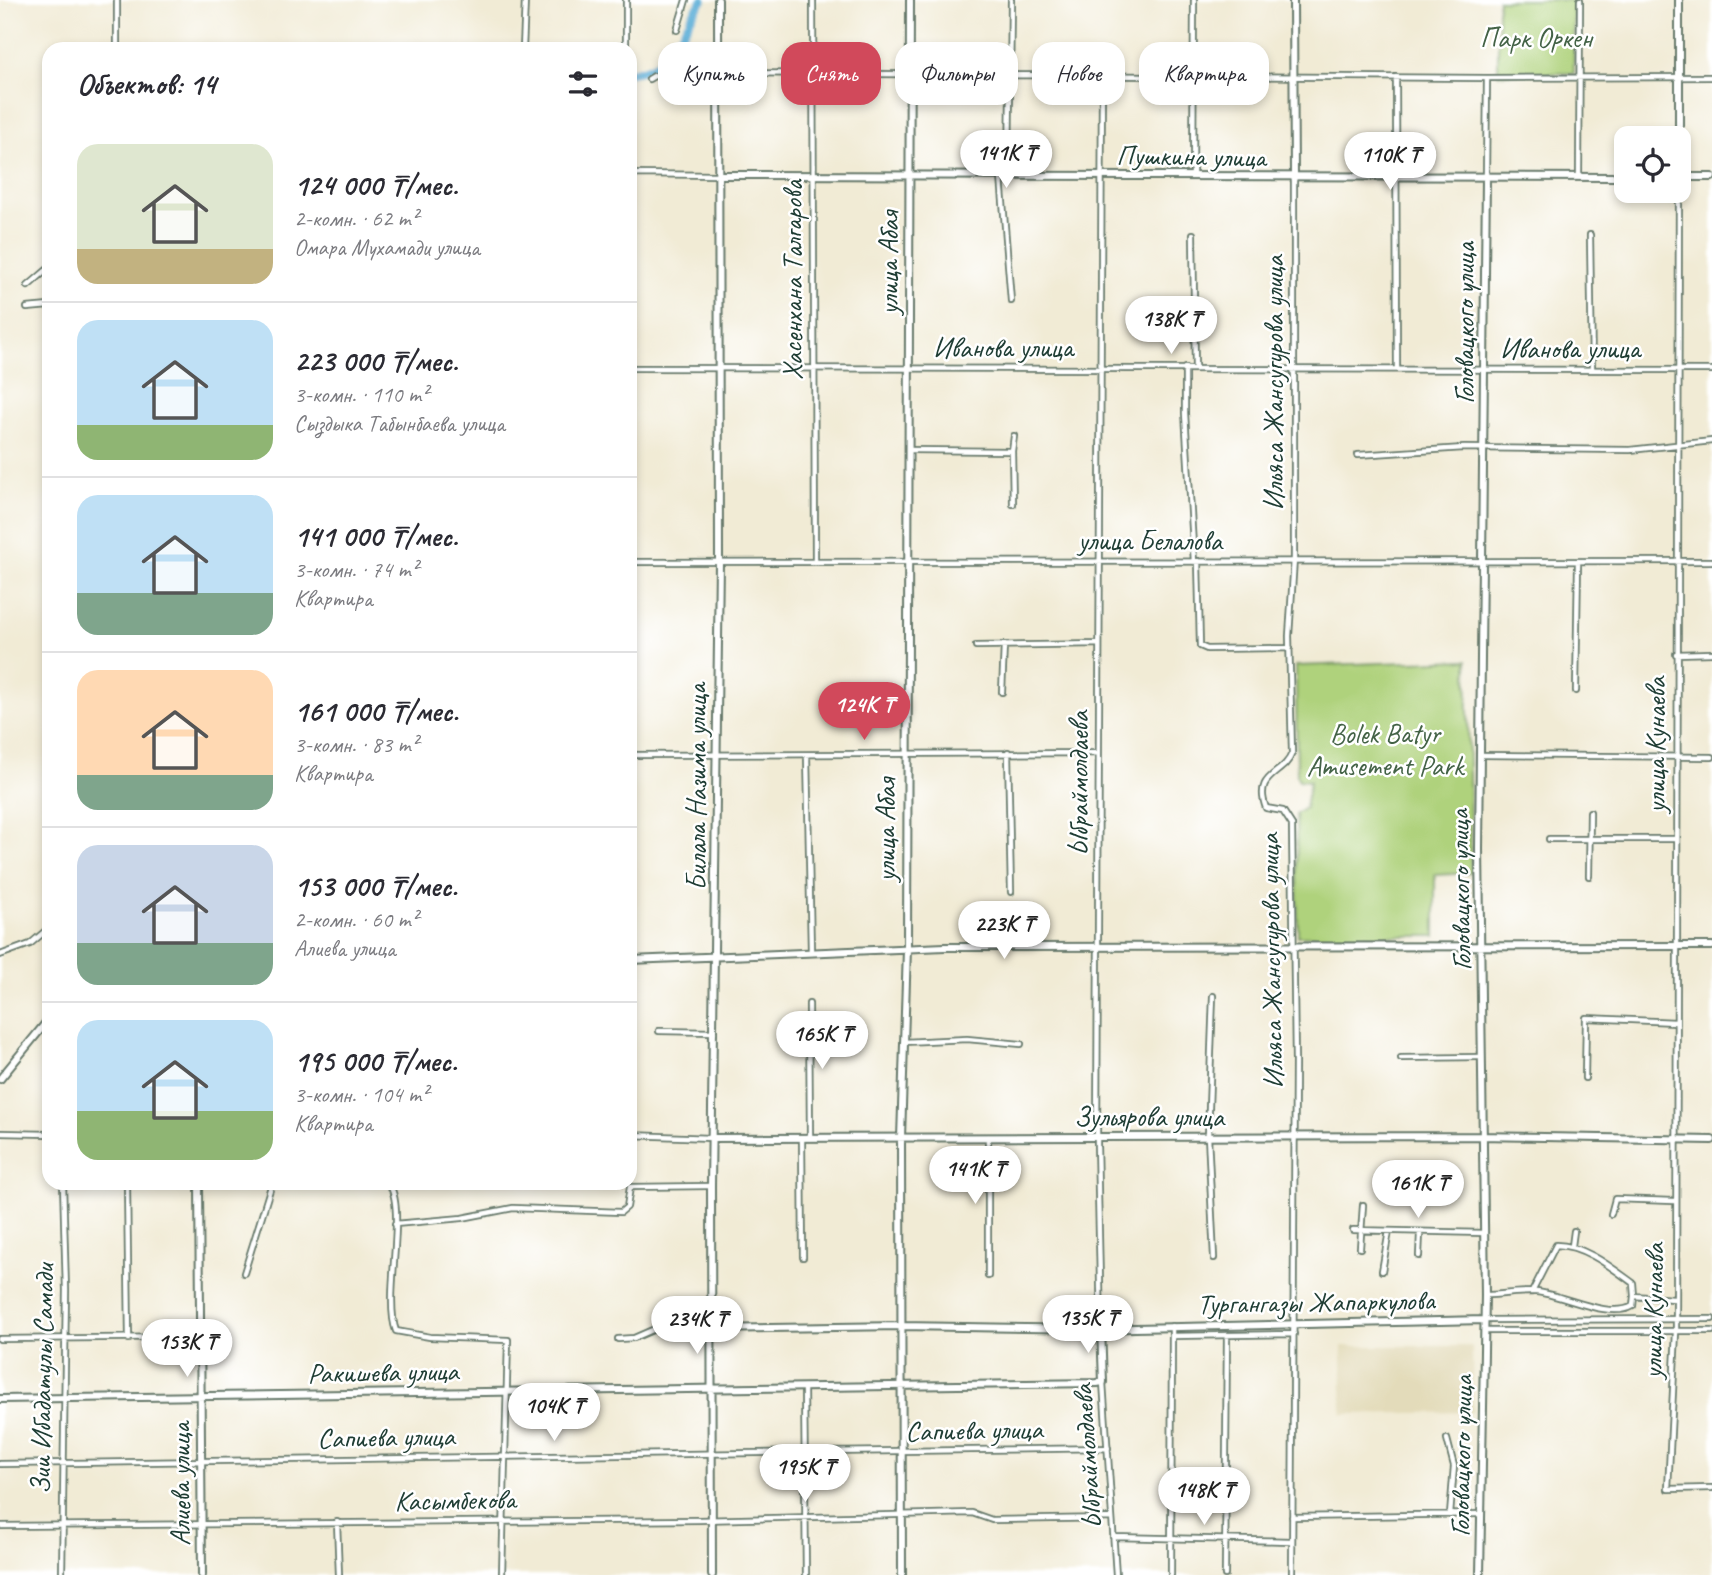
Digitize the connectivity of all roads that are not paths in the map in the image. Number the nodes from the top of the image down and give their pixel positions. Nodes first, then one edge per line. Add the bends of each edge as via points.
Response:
1 (117, 0) edge
2 (525, 0) edge
3 (626, 0) edge
4 (686, 0) edge
5 (718, 0) edge
6 (813, 0) edge
7 (910, 0) edge
8 (1012, 0) edge
9 (1194, 0) edge
10 (1293, 0) edge
11 (1580, 0) edge
12 (1679, 0) edge
13 (677, 30) dead end
14 (117, 42) edge
15 (523, 42) edge
16 (626, 42) edge
17 (717, 42) edge
18 (814, 42) edge
19 (910, 42) edge
20 (1011, 42) edge
21 (1195, 42) edge
22 (1269, 76) edge
23 (1293, 76) junction
24 (658, 77) edge
25 (1396, 77) junction
26 (1678, 77) junction
27 (1712, 77) edge
28 (1487, 78) junction
29 (1579, 78) junction
30 (649, 79) dead end
31 (717, 105) edge
32 (814, 105) edge
33 (910, 105) edge
34 (1009, 105) edge
35 (1103, 105) edge
36 (1194, 105) edge
37 (1678, 126) edge
38 (637, 174) edge
39 (814, 174) junction
40 (718, 175) junction
41 (909, 176) junction
42 (1005, 176) junction
43 (1104, 176) junction
44 (1193, 176) junction
45 (1579, 177) junction
46 (1614, 177) edge
47 (1691, 177) edge
48 (1712, 177) edge
49 (1294, 178) junction
50 (1395, 178) junction
51 (1486, 178) junction
52 (1678, 203) edge
53 (1193, 233) dead end
54 (1590, 235) dead end
55 (42, 274) edge
56 (28, 286) dead end
57 (1011, 301) dead end
58 (42, 307) edge
59 (27, 308) dead end
60 (812, 367) junction
61 (637, 368) edge
62 (719, 368) junction
63 (909, 368) junction
64 (1185, 368) junction
65 (1195, 368) junction
66 (1294, 368) junction
67 (1397, 368) junction
68 (1484, 368) junction
69 (1592, 368) junction
70 (1102, 369) junction
71 (1678, 370) junction
72 (1712, 370) edge
73 (1014, 436) dead end
74 (1712, 441) edge
75 (1678, 445) junction
76 (1484, 448) junction
77 (909, 450) junction
78 (1012, 451) junction
79 (1358, 455) dead end
80 (1013, 504) dead end
81 (1294, 559) junction
82 (814, 560) junction
83 (909, 560) junction
84 (1678, 560) junction
85 (1100, 561) junction
86 (1196, 561) junction
87 (1712, 561) edge
88 (637, 562) edge
89 (719, 562) junction
90 (1483, 563) junction
91 (1578, 563) junction
92 (1099, 644) junction
93 (1004, 645) junction
94 (976, 646) dead end
95 (1290, 648) junction
96 (1712, 653) edge
97 (1676, 654) junction
98 (1576, 691) dead end
99 (1002, 692) dead end
100 (1008, 752) junction
101 (1098, 752) junction
102 (906, 754) junction
103 (637, 755) edge
104 (717, 755) junction
105 (807, 755) junction
106 (1480, 755) junction
107 (1675, 757) junction
108 (1712, 757) edge
109 (1590, 812) dead end
110 (1549, 839) dead end
111 (1589, 839) junction
112 (1676, 839) junction
113 (1589, 876) dead end
114 (1011, 892) dead end
115 (42, 934) edge
116 (1482, 946) junction
117 (1675, 946) junction
118 (1712, 946) edge
119 (1292, 947) junction
120 (1098, 948) junction
121 (907, 949) junction
122 (811, 952) junction
123 (0, 955) edge
124 (716, 957) junction
125 (637, 960) edge
126 (1213, 996) dead end
127 (809, 1004) dead end
128 (1675, 1023) junction
129 (42, 1028) edge
130 (659, 1031) dead end
131 (715, 1032) junction
132 (903, 1042) junction
133 (1021, 1044) dead end
134 (1481, 1057) junction
135 (1401, 1058) dead end
136 (1585, 1077) dead end
137 (0, 1079) edge
138 (0, 1133) edge
139 (42, 1134) edge
140 (637, 1135) edge
141 (1208, 1136) junction
142 (1481, 1136) junction
143 (988, 1137) junction
144 (712, 1138) junction
145 (901, 1138) junction
146 (1097, 1138) junction
147 (1294, 1138) junction
148 (806, 1139) junction
149 (1712, 1140) edge
150 (1674, 1141) junction
151 (711, 1186) junction
152 (637, 1187) edge
153 (63, 1190) edge
154 (127, 1190) edge
155 (199, 1190) edge
156 (270, 1190) edge
157 (391, 1190) edge
158 (630, 1190) edge
159 (1674, 1201) junction
160 (1363, 1205) dead end
161 (1611, 1214) dead end
162 (395, 1224) junction
163 (1364, 1229) junction
164 (1353, 1230) dead end
165 (1389, 1231) junction
166 (1574, 1231) dead end
167 (1420, 1233) junction
168 (1483, 1233) junction
169 (1572, 1246) junction
170 (1360, 1248) dead end
171 (1419, 1256) dead end
172 (803, 1257) dead end
173 (1214, 1258) dead end
174 (1382, 1271) dead end
175 (244, 1273) dead end
176 (988, 1276) dead end
177 (1532, 1292) junction
178 (1485, 1295) junction
179 (1634, 1296) junction
180 (1674, 1299) junction
181 (1712, 1319) edge
182 (1484, 1320) junction
183 (1674, 1320) junction
184 (1294, 1324) junction
185 (1172, 1325) junction
186 (901, 1326) junction
187 (657, 1328) dead end
188 (1101, 1328) junction
189 (711, 1329) junction
190 (1712, 1331) edge
191 (1484, 1332) junction
192 (1676, 1332) junction
193 (1294, 1334) junction
194 (1227, 1335) junction
195 (1172, 1336) junction
196 (64, 1338) junction
197 (200, 1338) junction
198 (0, 1339) edge
199 (129, 1339) junction
200 (618, 1339) dead end
201 (1103, 1382) junction
202 (804, 1387) junction
203 (901, 1387) junction
204 (710, 1388) junction
205 (504, 1391) junction
206 (201, 1396) junction
207 (64, 1398) junction
208 (0, 1399) edge
209 (1447, 1439) dead end
210 (1108, 1448) junction
211 (711, 1452) junction
212 (804, 1452) junction
213 (901, 1453) junction
214 (502, 1456) junction
215 (201, 1462) junction
216 (62, 1463) junction
217 (0, 1464) edge
218 (1712, 1488) edge
219 (1481, 1514) junction
220 (1450, 1515) junction
221 (902, 1516) junction
222 (805, 1517) junction
223 (1292, 1517) junction
224 (1112, 1518) junction
225 (710, 1519) junction
226 (502, 1520) junction
227 (338, 1522) junction
228 (201, 1524) junction
229 (62, 1525) junction
230 (0, 1526) edge
231 (1113, 1537) junction
232 (1171, 1539) junction
233 (1224, 1540) junction
234 (1292, 1541) junction
235 (62, 1575) edge
236 (202, 1575) edge
237 (339, 1575) edge
238 (502, 1575) edge
239 (712, 1575) edge
240 (806, 1575) edge
241 (902, 1575) edge
242 (1116, 1575) edge
243 (1171, 1575) edge
244 (1224, 1575) edge
245 (1292, 1575) edge
246 (1480, 1575) edge

1 - 14 street
2 - 15 street
3 - 16 street
4 - 13 street
5 - 17 street, Билала Назима улица
6 - 18 street, Хасенхана Талгарова
7 - 19 street, улица Абая
8 - 20 street
9 - 21 street
10 - 23 street, Ильяса Жансугурова улица
11 - 29 street
12 - 26 street, улица Кунаева
22 - 23 street
23 - 25 street
23 - 49 street, Ильяса Жансугурова улица
24 - 30 street
25 - 28 street
25 - 50 street
26 - 27 street
26 - 29 street
26 - 37 street, улица Кунаева
28 - 29 street
28 - 51 street, Головацкого улица
29 - 45 street
31 - 40 street, Билала Назима улица
32 - 39 street, Хасенхана Талгарова
33 - 41 street, улица Абая
34 - 42 street
35 - 43 street, Ыбраймолдаева
36 - 44 street
38 - 40 street, Пушкина улица
39 - 40 street, Пушкина улица
39 - 41 street, Пушкина улица
39 - 60 street, Хасенхана Талгарова
40 - 62 street, Билала Назима улица
41 - 42 street, Пушкина улица
41 - 63 street, улица Абая
42 - 43 street, Пушкина улица
42 - 57 street
43 - 44 street, Пушкина улица
43 - 70 street, Ыбраймолдаева
44 - 49 street, Пушкина улица
45 - 46 street, Пушкина улица
45 - 51 street, Пушкина улица
47 - 48 street
49 - 50 street, Пушкина улица
49 - 66 street, Ильяса Жансугурова улица
50 - 51 street, Пушкина улица
50 - 67 street
51 - 68 street, Головацкого улица
52 - 71 street, улица Кунаева
53 - 65 street
54 - 69 street
55 - 56 street
58 - 59 street
60 - 62 street, Иванова улица
60 - 63 street, Иванова улица
60 - 82 street, Хасенхана Талгарова
61 - 62 street, Иванова улица
62 - 89 street, Билала Назима улица
63 - 70 street, Иванова улица
63 - 77 street, улица Абая
64 - 65 street, Иванова улица
64 - 70 street, Иванова улица
64 - 86 street
65 - 66 street, Иванова улица
66 - 67 street, Иванова улица
66 - 81 street, Ильяса Жансугурова улица
67 - 68 street, Иванова улица
68 - 69 street, Иванова улица
68 - 76 street, Головацкого улица
69 - 71 street, Иванова улица
70 - 85 street, Ыбраймолдаева
71 - 72 street, Иванова улица
71 - 75 street, улица Кунаева
73 - 78 street
74 - 75 street
75 - 76 street via 1630,450
75 - 84 street, улица Кунаева
76 - 79 street
76 - 90 street, Головацкого улица
77 - 78 street
77 - 83 street, улица Абая
78 - 80 street
81 - 86 street, улица Белалова
81 - 90 street, улица Белалова
81 - 95 street, Ильяса Жансугурова улица
82 - 83 street, улица Белалова
82 - 89 street, улица Белалова
83 - 85 street, улица Белалова
83 - 102 street, улица Абая
84 - 87 street, улица Белалова
84 - 91 street, улица Белалова
84 - 97 street, улица Кунаева
85 - 86 street, улица Белалова
85 - 92 street, Ыбраймолдаева
86 - 95 street via 1200,646
88 - 89 street, улица Белалова
89 - 104 street, Билала Назима улица
90 - 91 street, улица Белалова
90 - 106 street, Головацкого улица
91 - 98 street
92 - 93 street
92 - 101 street, Ыбраймолдаева
93 - 94 street
93 - 99 street
95 - 119 street, Ильяса Жансугурова улица via 1292,753 1269,776 1263,792 1266,808 1283,811 1292,825
96 - 97 street
97 - 107 street, улица Кунаева
100 - 101 street
100 - 102 street
100 - 114 street
101 - 120 street, Ыбраймолдаева
102 - 105 street
102 - 121 street, улица Абая
103 - 104 street
104 - 105 street
104 - 124 street, Билала Назима улица
105 - 122 street
106 - 107 street
106 - 116 street, Головацкого улица
107 - 108 street
107 - 112 street, улица Кунаева
109 - 111 street
110 - 111 street
111 - 112 street
111 - 113 street
112 - 117 street, улица Кунаева
115 - 123 street via 30,944
116 - 117 street
116 - 119 street
116 - 134 street, Головацкого улица
117 - 118 street
117 - 128 street, улица Кунаева
119 - 120 street
119 - 147 street, Ильяса Жансугурова улица
120 - 121 street
120 - 146 street, Ыбраймолдаева
121 - 122 street
121 - 132 street, улица Абая
122 - 124 street
124 - 125 street
124 - 131 street, Билала Назима улица
126 - 141 street
127 - 148 street
128 - 136 street via 1586,1018
128 - 150 street, улица Кунаева
129 - 137 street
130 - 131 street
131 - 144 street, Билала Назима улица
132 - 133 street via 967,1039
132 - 145 street, улица Абая
134 - 135 street
134 - 142 street, Головацкого улица
138 - 139 street
140 - 144 street
141 - 146 street, Зульярова улица
141 - 147 street, Зульярова улица
141 - 173 street
142 - 147 street, Зульярова улица
142 - 150 street, Зульярова улица
142 - 168 street, Головацкого улица
143 - 145 street, Зульярова улица
143 - 146 street, Зульярова улица
143 - 176 street
144 - 148 street, Зульярова улица
144 - 151 street, Билала Назима улица
145 - 148 street, Зульярова улица
145 - 186 street, улица Абая
146 - 188 street, Ыбраймолдаева
147 - 184 street, Ильяса Жансугурова улица
148 - 172 street
149 - 150 street, Зульярова улица
150 - 159 street, улица Кунаева
151 - 152 street
151 - 189 street, Билала Назима улица
153 - 196 street, Зии Ибадатулы Самади
154 - 199 street
155 - 197 street, Алиева улица
156 - 175 street
157 - 162 street
158 - 162 street via 627,1207 621,1212 513,1208
159 - 161 street via 1615,1199
159 - 180 street, улица Кунаева
160 - 163 street
162 - 205 street via 391,1285 396,1331 508,1340
163 - 164 street
163 - 165 street
163 - 170 street
165 - 167 street
165 - 174 street
166 - 169 street
167 - 168 street
167 - 171 street
168 - 178 street, Головацкого улица
169 - 177 street via 1556,1245
169 - 179 street via 1633,1283
177 - 178 street
177 - 179 street via 1617,1309 1633,1306
178 - 182 street, Головацкого улица
179 - 180 street
180 - 183 street, улица Кунаева
181 - 183 street, Тургангазы Жапаркулова
182 - 183 street, Тургангазы Жапаркулова
182 - 184 street, Тургангазы Жапаркулова
182 - 191 street, Головацкого улица
183 - 192 street, улица Кунаева
184 - 185 street, Тургангазы Жапаркулова
184 - 193 street, Ильяса Жансугурова улица
185 - 188 street, Тургангазы Жапаркулова
185 - 195 street
186 - 188 street, Тургангазы Жапаркулова
186 - 189 street, Тургангазы Жапаркулова
186 - 203 street, улица Абая
187 - 200 street
188 - 201 street, Ыбраймолдаева
189 - 204 street, Билала Назима улица
190 - 192 street
191 - 192 street
191 - 219 street, Головацкого улица
192 - 218 street, улица Кунаева via 1668,1489
193 - 194 street
193 - 223 street, Ильяса Жансугурова улица
194 - 195 street
194 - 233 street
195 - 232 street
196 - 198 street
196 - 199 street
196 - 207 street, Зии Ибадатулы Самади
197 - 199 street
197 - 206 street, Алиева улица
201 - 203 street, Ракишева улица
201 - 210 street, Ыбраймолдаева
202 - 203 street, Ракишева улица
202 - 204 street, Ракишева улица
202 - 212 street
203 - 213 street, улица Абая
204 - 205 street, Ракишева улица
204 - 211 street, Билала Назима улица
205 - 206 street, Ракишева улица
205 - 214 street
206 - 207 street, Ракишева улица
206 - 215 street, Алиева улица
207 - 208 street, Ракишева улица
207 - 216 street, Зии Ибадатулы Самади
209 - 220 street via 1454,1466
210 - 213 street, Сапиева улица
210 - 224 street, Ыбраймолдаева
211 - 212 street, Сапиева улица
211 - 214 street, Сапиева улица
211 - 225 street, Билала Назима улица
212 - 213 street, Сапиева улица
212 - 222 street
213 - 221 street, улица Абая
214 - 215 street, Сапиева улица
214 - 226 street
215 - 216 street, Сапиева улица
215 - 228 street, Алиева улица
216 - 217 street, Сапиева улица
216 - 229 street, Зии Ибадатулы Самади
219 - 220 street
219 - 246 street, Головацкого улица
220 - 223 street
221 - 222 street, Касымбекова
221 - 224 street, Касымбекова via 972,1513 992,1520
221 - 241 street, улица Абая
222 - 225 street, Касымбекова
222 - 240 street
223 - 234 street, Ильяса Жансугурова улица
224 - 231 street, Ыбраймолдаева
225 - 226 street, Касымбекова
225 - 239 street, Билала Назима улица
226 - 227 street, Касымбекова
226 - 238 street
227 - 228 street, Касымбекова
227 - 237 street
228 - 229 street, Касымбекова
228 - 236 street, Алиева улица
229 - 230 street, Касымбекова
229 - 235 street, Зии Ибадатулы Самади
231 - 232 street
231 - 242 street, Ыбраймолдаева
232 - 233 street
232 - 243 street
233 - 234 street
233 - 244 street
234 - 245 street, Ильяса Жансугурова улица

